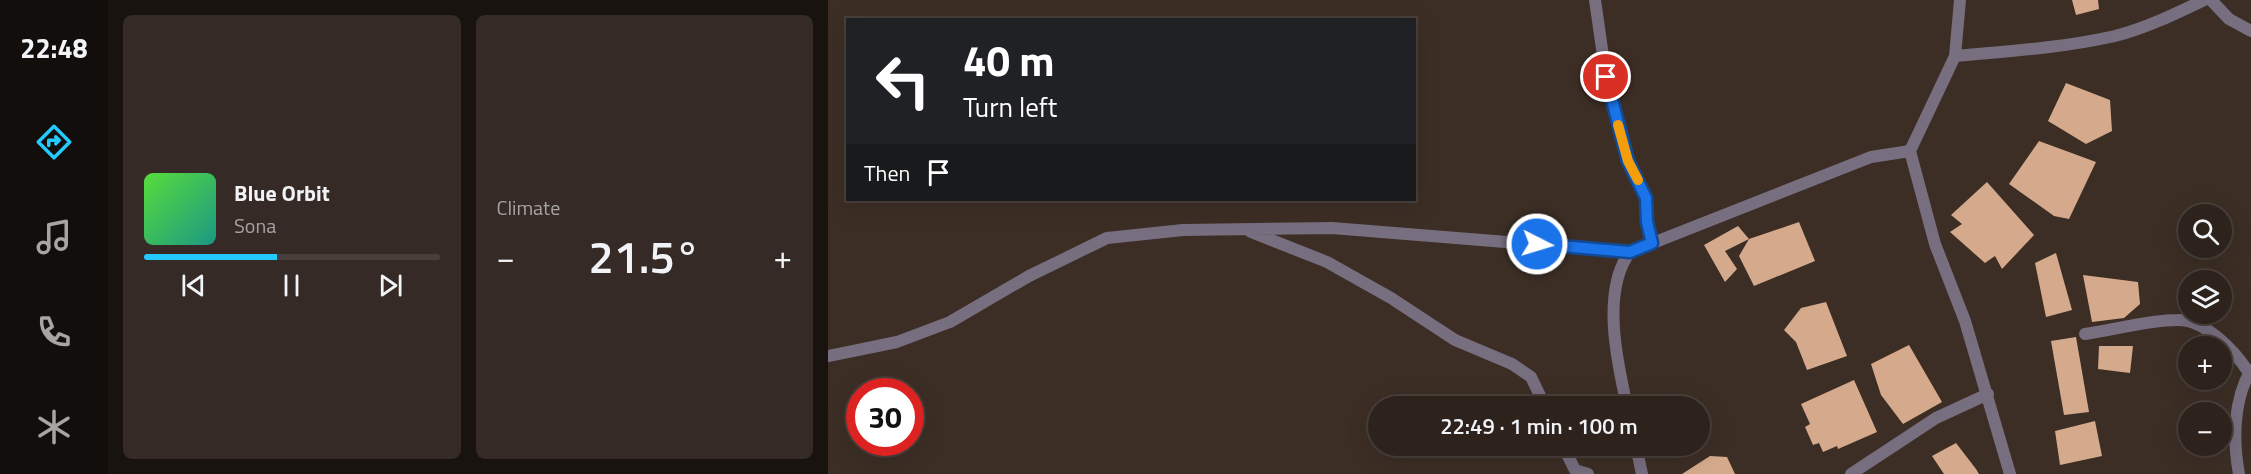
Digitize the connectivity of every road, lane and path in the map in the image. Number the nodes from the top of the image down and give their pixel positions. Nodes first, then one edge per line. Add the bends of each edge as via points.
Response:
1 (1595, 0) edge
2 (1960, 0) edge
3 (2204, 0) edge
4 (2211, 0) edge
5 (2251, 31) edge
6 (1955, 56) junction
7 (1910, 151) junction
8 (1247, 230) junction
9 (1652, 243) junction
10 (1630, 252) junction
11 (2085, 334) dead end
12 (828, 356) edge
13 (2250, 372) edge
14 (1988, 393) junction
15 (1540, 396) edge
16 (1625, 396) edge
17 (1568, 456) edge
18 (1638, 456) edge
19 (1588, 474) edge
20 (1642, 474) edge
21 (1851, 474) edge
22 (2010, 474) edge
23 (2239, 474) edge

1 - 9 street via 1606,77 1628,161 1646,198
2 - 6 street
3 - 6 street via 2160,21 2116,35 2052,47
4 - 5 street via 2229,19
6 - 7 street
7 - 9 street via 1871,157
7 - 14 street via 1935,244
8 - 10 street via 1342,228
8 - 12 street via 1183,230 1107,238 1029,276 950,322 897,342
8 - 15 street via 1327,262 1455,340 1512,364 1531,377
9 - 10 street
10 - 16 street via 1622,263 1612,295 1616,355
11 - 13 street via 2178,320 2197,324
13 - 23 street via 2234,444
14 - 21 street via 1936,418
14 - 22 street
17 - 19 street via 1575,470
18 - 20 street

